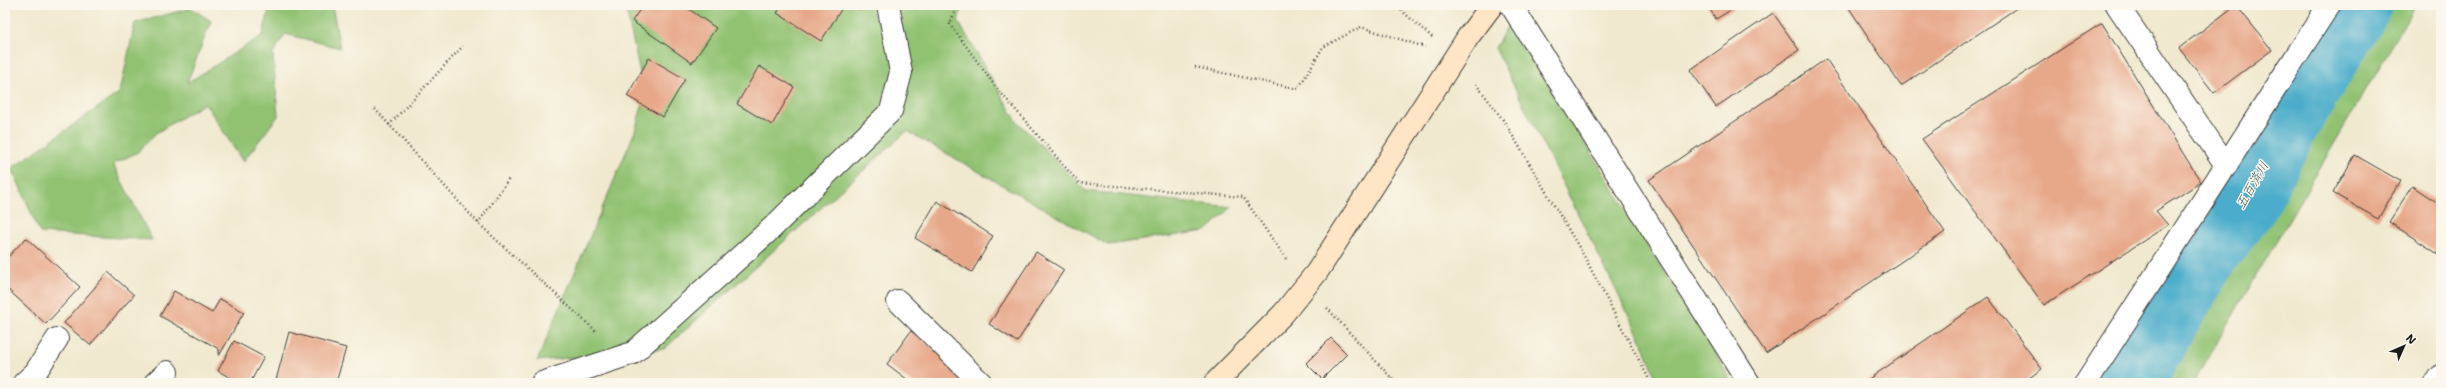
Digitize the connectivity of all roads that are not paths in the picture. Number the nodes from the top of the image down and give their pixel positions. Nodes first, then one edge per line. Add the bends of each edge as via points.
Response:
1 (888, 5) edge
2 (1492, 5) edge
3 (1511, 5) edge
4 (2117, 5) edge
5 (2329, 5) edge
6 (2226, 165) junction
7 (898, 301) dead end
8 (57, 339) dead end
9 (2441, 376) edge
10 (24, 383) edge
11 (542, 383) edge
12 (981, 383) edge
13 (1215, 383) edge
14 (1749, 383) edge
15 (2086, 383) edge
16 (2436, 383) edge

1 - 11 street via 901,72 891,111 772,228 634,353
2 - 13 street via 1306,285 1283,314
3 - 14 street
4 - 6 street
5 - 6 street
6 - 15 street
7 - 12 street
8 - 10 street via 35,373
9 - 16 street

